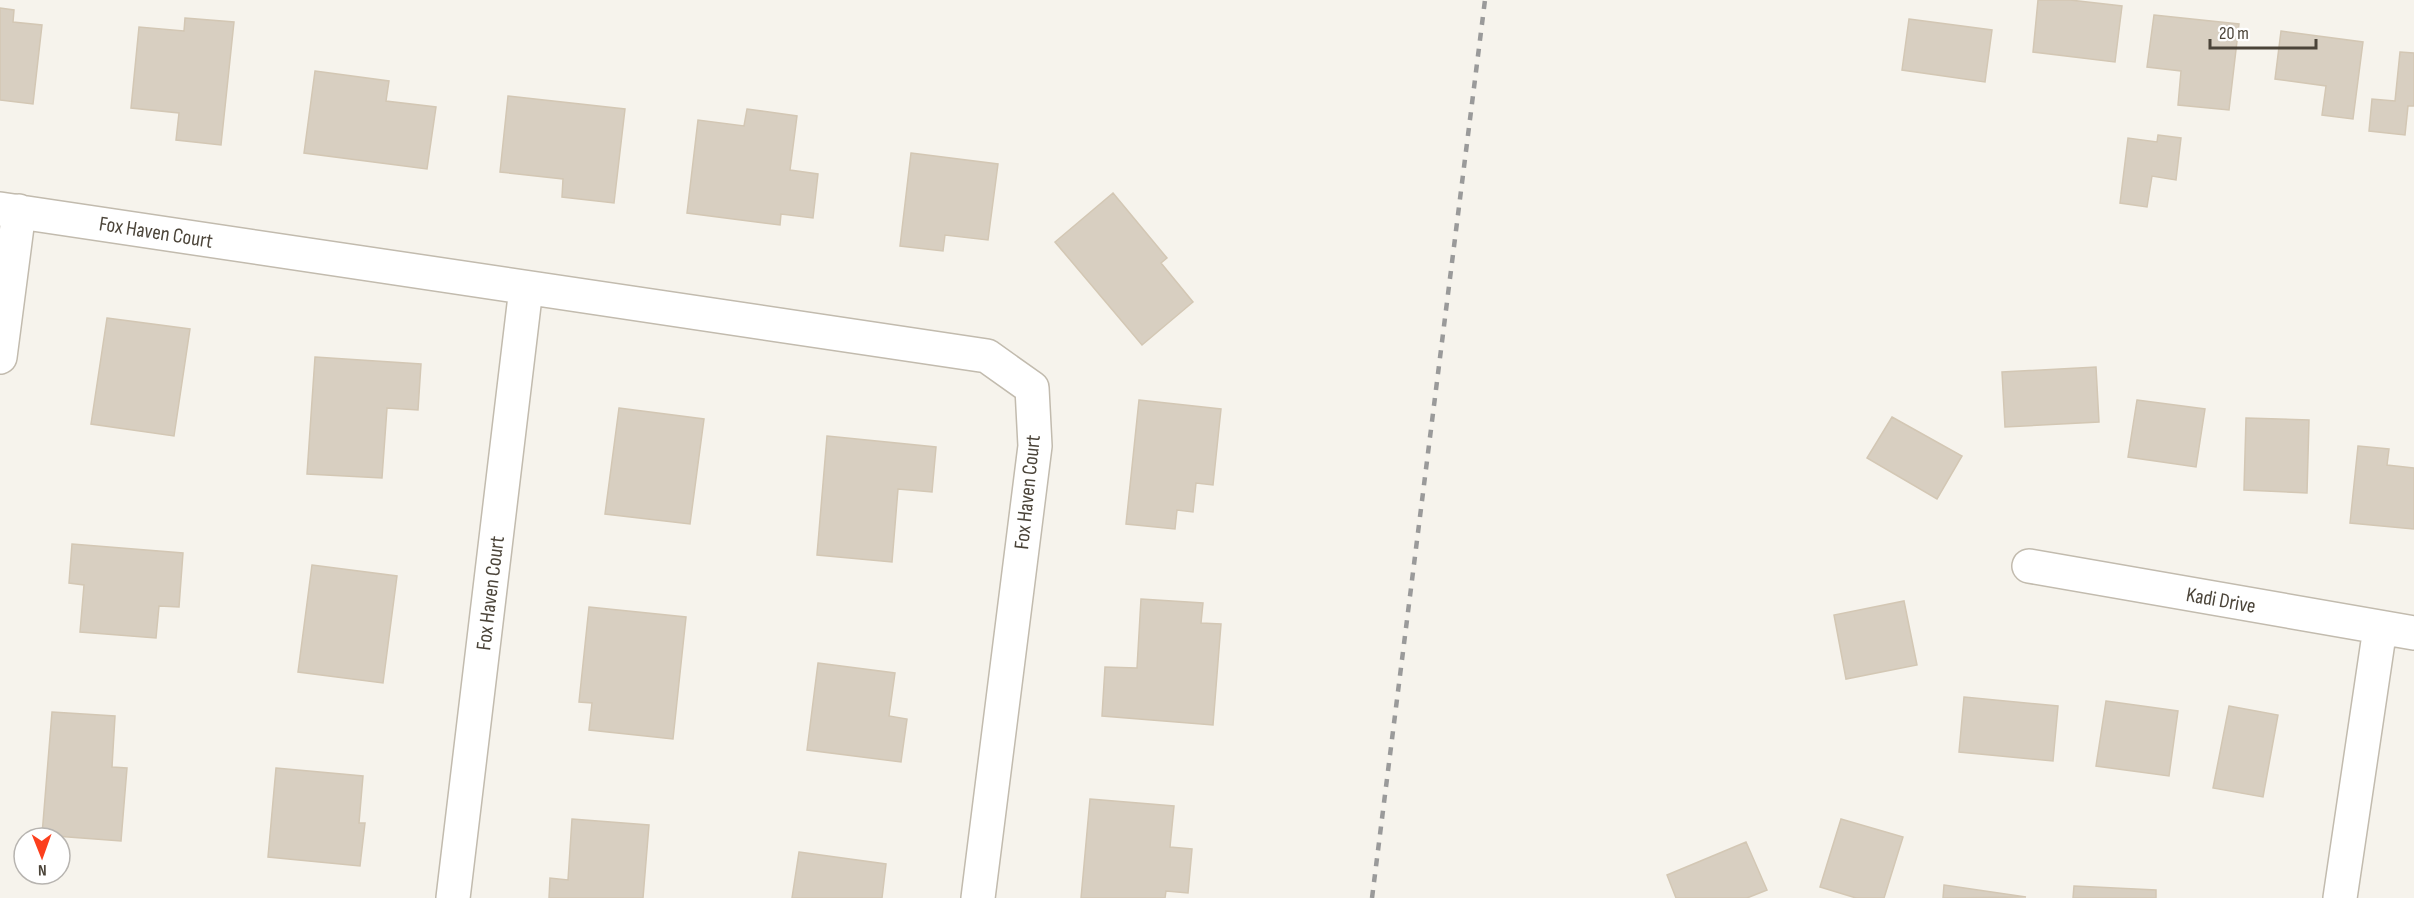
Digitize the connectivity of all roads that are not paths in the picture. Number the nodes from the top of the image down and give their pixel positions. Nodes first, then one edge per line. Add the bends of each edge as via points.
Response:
1 (9, 210) edge
2 (526, 288) junction
3 (0, 357) edge
4 (2028, 566) dead end
5 (2380, 628) junction
6 (2414, 633) edge
7 (453, 898) edge
8 (978, 898) edge
9 (2340, 898) edge

1 - 2 street, Fox Haven Court
1 - 3 street
2 - 7 street, Fox Haven Court
2 - 8 street, Fox Haven Court via 987,356 1032,388 1035,446
4 - 5 street, Kadi Drive
5 - 6 street, Kadi Drive
5 - 9 street

